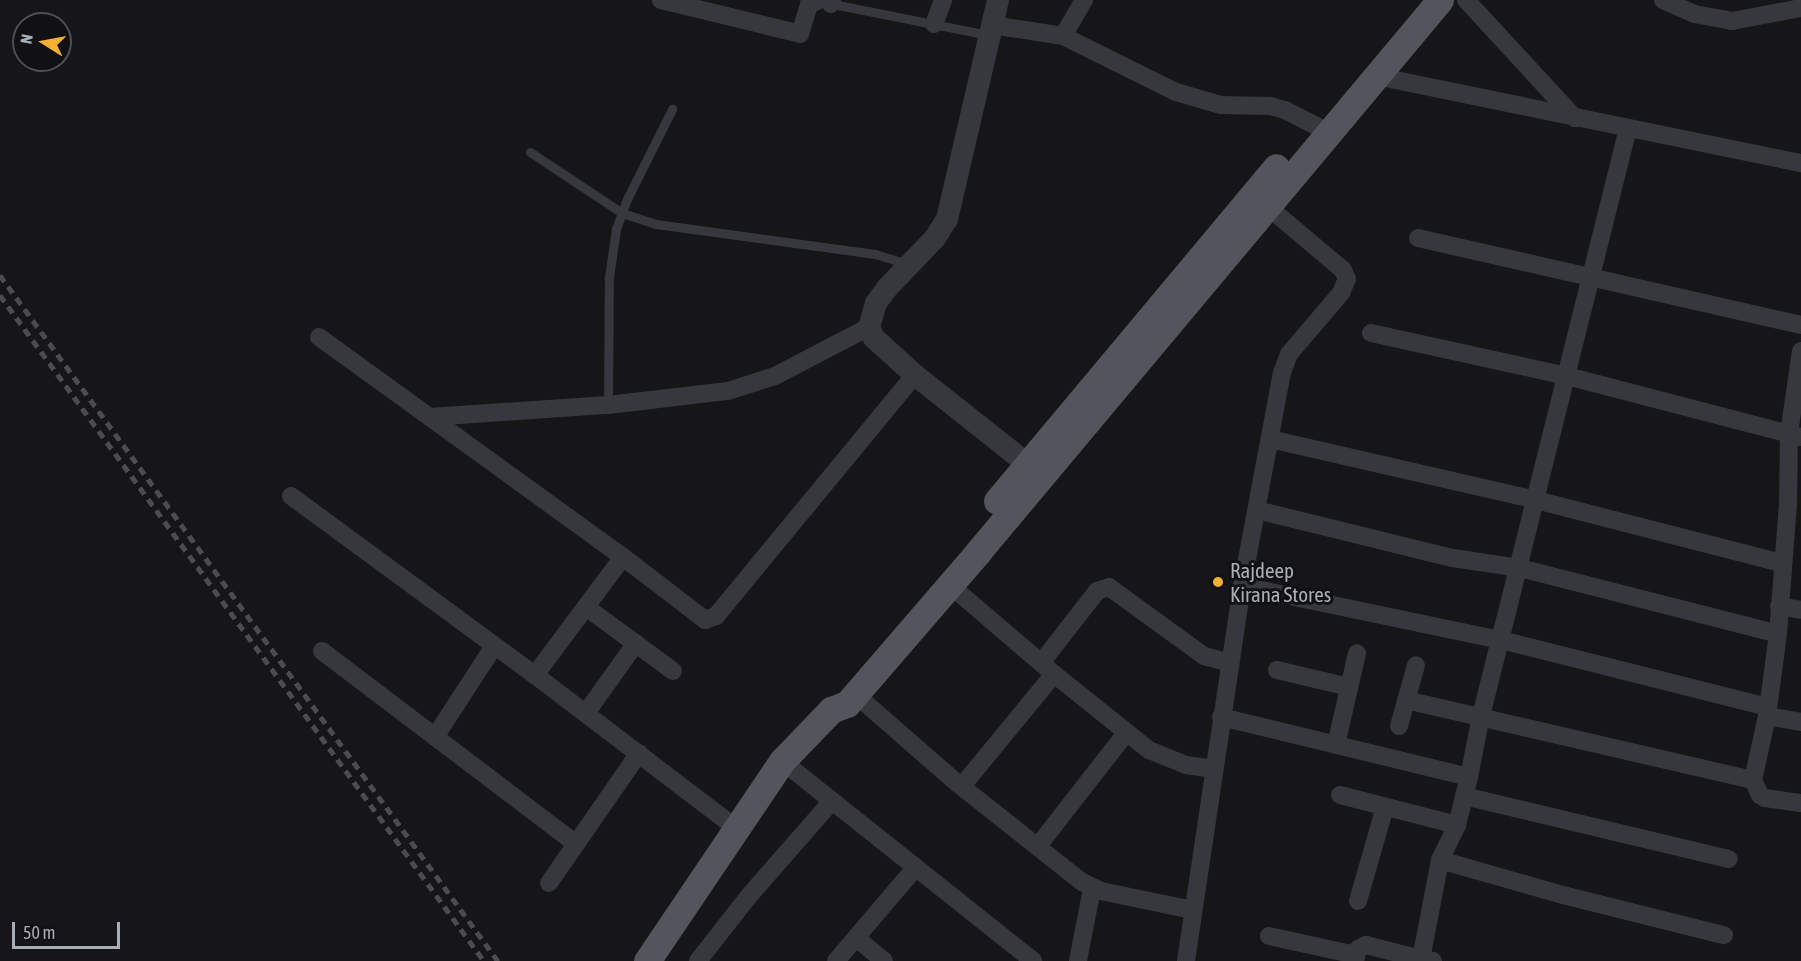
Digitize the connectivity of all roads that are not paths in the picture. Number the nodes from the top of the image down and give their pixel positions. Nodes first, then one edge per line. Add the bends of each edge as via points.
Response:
1 (661, 0) edge
2 (943, 0) edge
3 (998, 0) edge
4 (1084, 0) edge
5 (1419, 0) edge
6 (1440, 0) edge
7 (1466, 0) edge
8 (1663, 0) edge
9 (826, 2) edge
10 (1801, 8) edge
11 (934, 24) junction
12 (990, 30) junction
13 (1064, 36) junction
14 (1376, 76) junction
15 (672, 109) dead end
16 (1575, 118) junction
17 (1321, 128) junction
18 (1628, 128) junction
19 (530, 153) dead end
20 (1801, 163) edge
21 (1267, 206) junction
22 (622, 213) junction
23 (1418, 238) dead end
24 (907, 264) junction
25 (1593, 277) junction
26 (1801, 325) edge
27 (869, 327) junction
28 (1371, 333) dead end
29 (319, 338) dead end
30 (1801, 351) edge
31 (915, 375) junction
32 (1567, 376) junction
33 (608, 405) junction
34 (430, 417) junction
35 (1795, 435) edge
36 (1270, 439) junction
37 (1035, 470) junction
38 (291, 496) dead end
39 (1536, 500) junction
40 (1257, 510) junction
41 (1793, 526) edge
42 (623, 557) junction
43 (1782, 563) junction
44 (1520, 568) junction
45 (950, 585) junction
46 (1242, 586) junction
47 (586, 606) junction
48 (1779, 606) junction
49 (1801, 610) edge
50 (1778, 634) junction
51 (1501, 640) junction
52 (636, 643) junction
53 (494, 646) junction
54 (322, 651) dead end
55 (1356, 653) dead end
56 (1230, 663) junction
57 (1416, 665) dead end
58 (1047, 668) junction
59 (1277, 670) dead end
60 (673, 671) dead end
61 (536, 675) junction
62 (1349, 687) junction
63 (855, 694) junction
64 (1406, 700) junction
65 (831, 710) junction
66 (1768, 711) junction
67 (586, 713) junction
68 (1481, 716) junction
69 (1221, 717) junction
70 (1801, 722) edge
71 (1399, 726) dead end
72 (1126, 733) junction
73 (435, 737) junction
74 (1336, 745) junction
75 (639, 753) junction
76 (782, 761) junction
77 (1213, 769) junction
78 (1469, 777) junction
79 (1753, 780) junction
80 (962, 786) junction
81 (1340, 795) dead end
82 (1464, 796) junction
83 (832, 801) junction
84 (1801, 803) edge
85 (1385, 807) junction
86 (1457, 825) junction
87 (737, 828) junction
88 (576, 844) junction
89 (1038, 846) junction
90 (1729, 859) dead end
91 (1440, 860) junction
92 (916, 867) junction
93 (549, 883) dead end
94 (1092, 888) junction
95 (1358, 901) dead end
96 (1193, 910) junction
97 (1724, 935) dead end
98 (1269, 936) dead end
99 (856, 938) junction
100 (1356, 958) edge
101 (1427, 960) edge
102 (647, 961) edge
103 (698, 961) edge
104 (836, 961) edge
105 (884, 961) edge
106 (1033, 961) edge
107 (1078, 961) edge
108 (1186, 961) edge

1 - 9 street via 800,34 808,4
2 - 11 street
3 - 12 street
4 - 13 street
5 - 17 main road
6 - 14 main road
7 - 16 street
8 - 10 street via 1694,14 1732,21
9 - 11 lane
11 - 12 lane
12 - 13 street
12 - 24 street via 947,219 935,238
13 - 17 street via 1176,92 1221,105 1270,106
14 - 16 street
14 - 17 main road
15 - 22 lane
16 - 18 street
17 - 21 main road
17 - 37 main road
18 - 20 street
18 - 25 street
19 - 22 lane
21 - 36 street via 1343,270 1347,279 1341,293 1289,354 1279,383
21 - 37 main road
22 - 24 lane via 656,224 875,254
22 - 33 lane via 609,277
23 - 25 street
24 - 27 street via 876,303
25 - 26 street
25 - 32 street
27 - 31 street via 874,338
27 - 33 street via 775,376 728,392
28 - 32 street
29 - 34 street
30 - 35 street
31 - 37 street
31 - 42 street via 711,620 700,618
32 - 35 street
32 - 39 street
33 - 34 street
34 - 42 street
35 - 41 street
36 - 39 street
36 - 40 street
37 - 45 main road
37 - 65 main road via 836,692
38 - 53 street
39 - 43 street
39 - 44 street
40 - 44 street via 1453,558
40 - 46 street
41 - 43 street
42 - 47 street
43 - 48 street
44 - 50 street
44 - 51 street
45 - 58 street
45 - 63 main road
46 - 51 street
46 - 56 street
47 - 52 street
47 - 61 street
48 - 49 street
48 - 50 street
50 - 66 street
51 - 66 street
51 - 68 street
52 - 60 street
52 - 67 street
53 - 61 street
53 - 73 street
54 - 73 street
55 - 62 street
56 - 58 street via 1204,656 1109,587 1097,591
56 - 69 street
57 - 64 street
58 - 72 street
58 - 80 street
59 - 62 street
61 - 67 street
62 - 74 street
63 - 65 main road via 847,704
63 - 80 street
64 - 68 street
64 - 71 street
65 - 76 main road
66 - 70 street
66 - 79 street
67 - 75 street
68 - 78 street
68 - 79 street
69 - 74 street
69 - 77 street
72 - 77 street via 1171,760
72 - 89 street
73 - 88 street
74 - 78 street
75 - 87 street
75 - 88 street
76 - 83 street
76 - 87 main road
77 - 96 street
78 - 82 street
79 - 84 street via 1765,798
80 - 89 street
81 - 85 street
82 - 86 street
82 - 90 street
83 - 92 street
83 - 103 street
85 - 86 street
85 - 95 street
86 - 91 street
87 - 102 main road
88 - 93 street
89 - 94 street
91 - 97 street
91 - 101 street
92 - 99 street
92 - 106 street
94 - 96 street
94 - 107 street
96 - 108 street
98 - 100 street
99 - 104 street
99 - 105 street
100 - 101 street via 1360,945 1366,945

